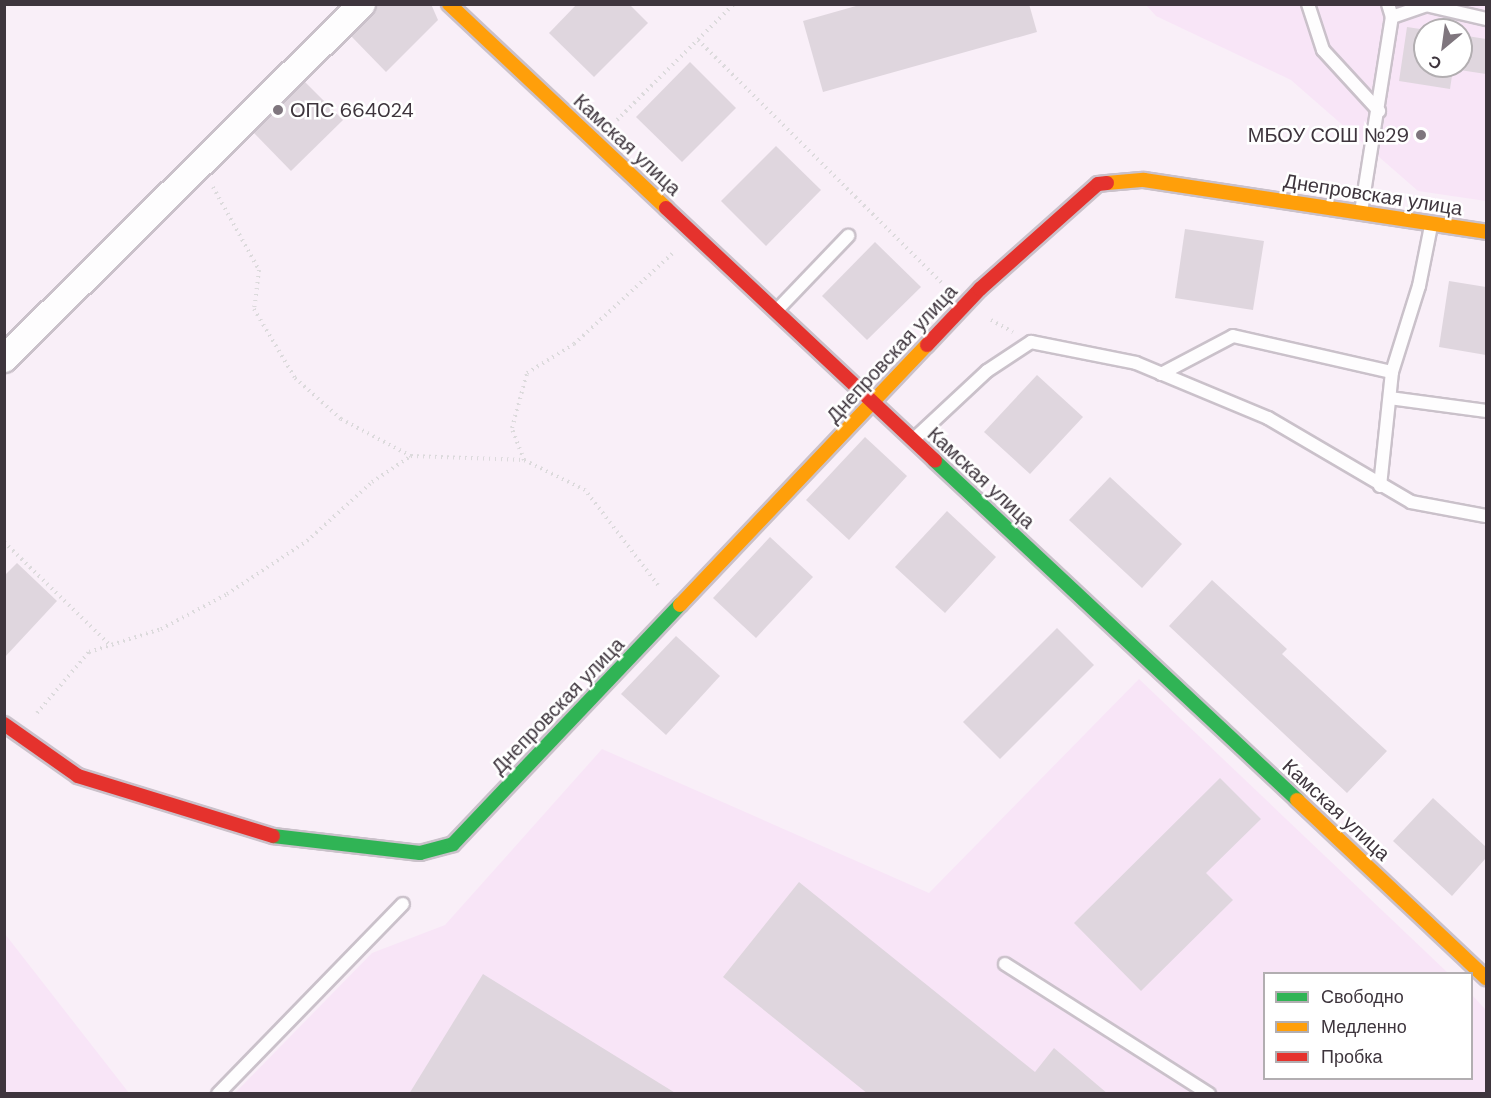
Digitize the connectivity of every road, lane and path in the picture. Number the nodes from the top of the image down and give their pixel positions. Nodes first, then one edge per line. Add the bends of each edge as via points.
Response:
1 (362, 4) edge
2 (450, 4) edge
3 (734, 4) edge
4 (1308, 4) edge
5 (1427, 5) edge
6 (1390, 11) edge
7 (1486, 19) edge
8 (698, 40) junction
9 (1379, 111) junction
10 (596, 142) junction
11 (202, 163) junction
12 (1360, 213) junction
13 (1431, 224) junction
14 (1486, 232) edge
15 (694, 235) junction
16 (848, 236) dead end
17 (951, 293) dead end
18 (776, 311) junction
19 (4, 359) edge
20 (1392, 372) junction
21 (1161, 374) junction
22 (1389, 398) junction
23 (873, 404) junction
24 (1486, 411) edge
25 (912, 440) junction
26 (411, 456) junction
27 (524, 460) junction
28 (1380, 486) junction
29 (1486, 516) edge
30 (4, 542) edge
31 (676, 610) junction
32 (110, 645) junction
33 (4, 724) edge
34 (19, 734) junction
35 (403, 904) dead end
36 (1005, 964) dead end
37 (1483, 968) edge
38 (218, 1094) edge
39 (1209, 1094) edge

1 - 11 street
2 - 10 street, Камская улица
3 - 8 path
4 - 9 lane via 1323,50
5 - 6 lane
5 - 7 lane
6 - 9 lane
8 - 10 path
8 - 17 path
9 - 12 lane
10 - 15 street, Камская улица
11 - 19 street
11 - 26 path via 258,270 254,309 295,378 341,419
12 - 13 street, Днепровская улица
12 - 23 street, Днепровская улица via 1144,180 1098,184 980,289
13 - 14 street, Днепровская улица
13 - 20 lane via 1419,286
15 - 18 street, Камская улица
15 - 27 path via 623,294 574,344 527,373 512,428
16 - 18 lane
18 - 23 street, Камская улица
20 - 21 lane via 1233,336
20 - 22 lane
21 - 25 lane via 1136,363 1031,342 987,371
21 - 28 lane via 1268,418
22 - 24 lane
22 - 28 lane
23 - 25 street, Камская улица
23 - 31 street, Днепровская улица
25 - 37 street, Камская улица
26 - 27 path
26 - 32 path via 372,482 307,541 227,594 161,629
27 - 31 path via 585,490
28 - 29 lane via 1411,502
30 - 32 path
31 - 34 street, Днепровская улица via 453,844 420,853 256,834 78,776
32 - 34 path via 89,652
33 - 34 street
35 - 38 lane
36 - 39 lane

